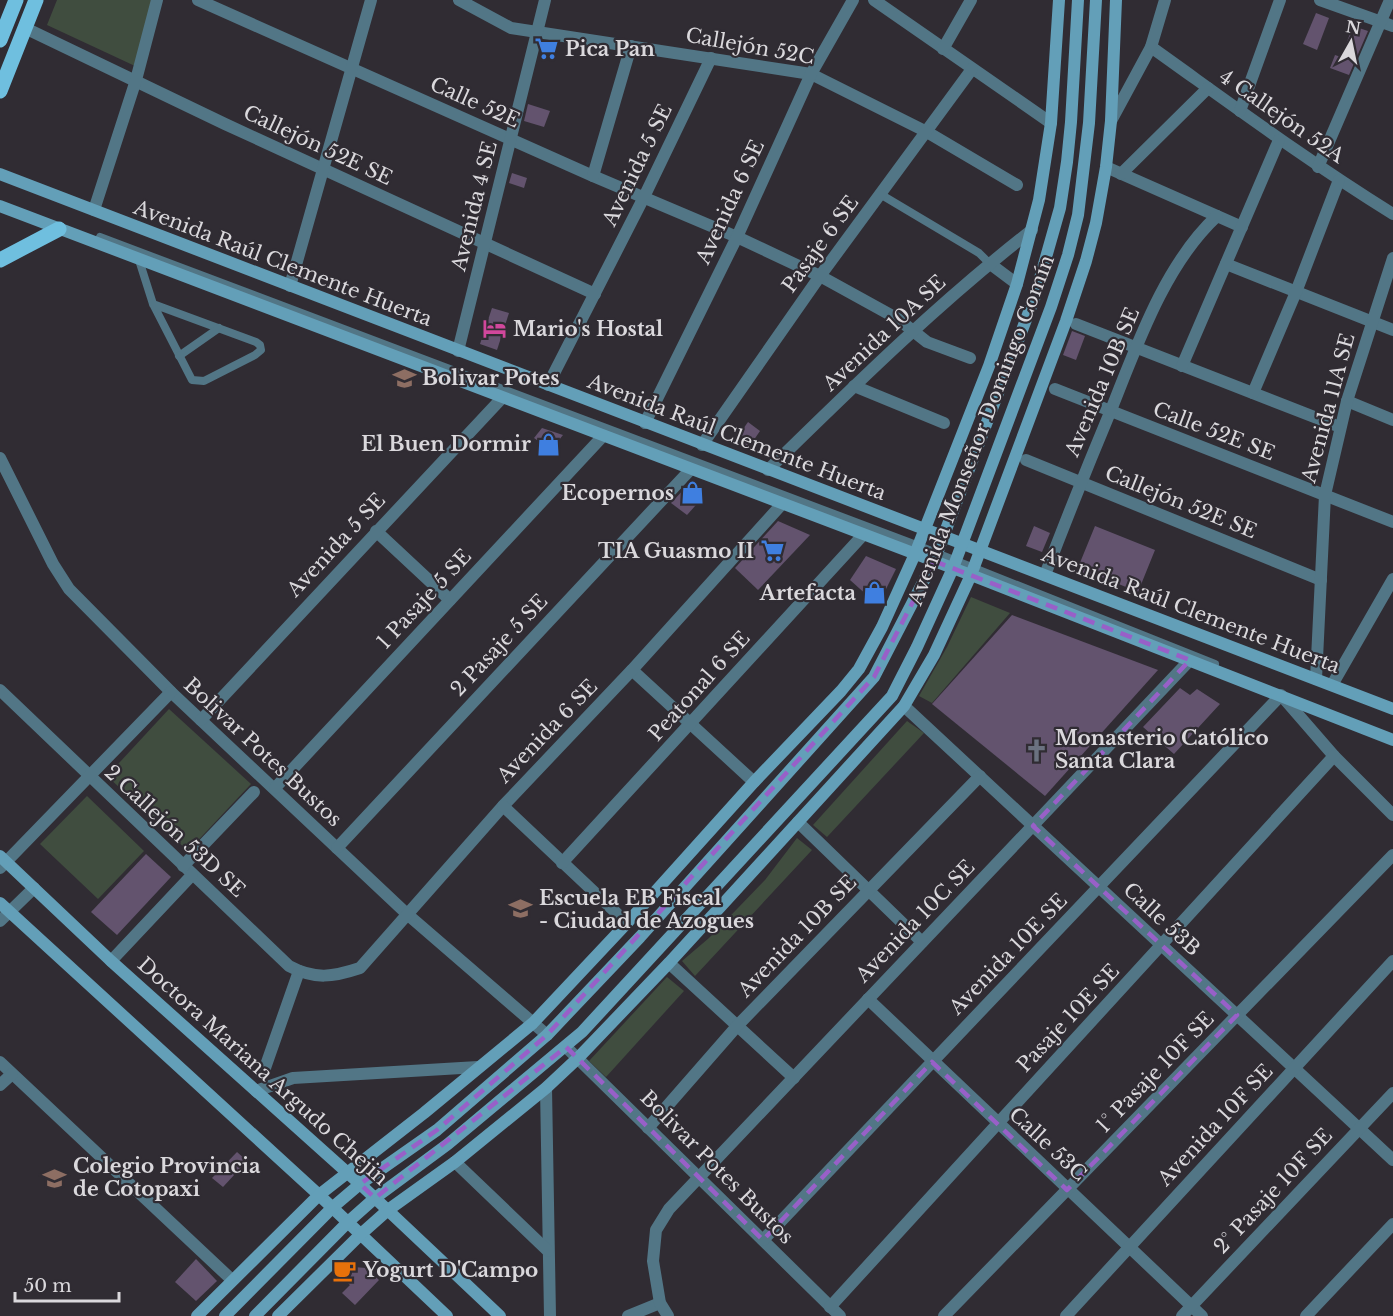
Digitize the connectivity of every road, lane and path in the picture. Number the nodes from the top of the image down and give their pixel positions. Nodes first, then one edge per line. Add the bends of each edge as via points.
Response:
1 (16, 0) edge
2 (36, 0) edge
3 (156, 0) edge
4 (198, 0) edge
5 (371, 0) edge
6 (459, 0) edge
7 (545, 0) edge
8 (853, 0) edge
9 (874, 0) edge
10 (972, 0) edge
11 (1059, 0) edge
12 (1078, 0) edge
13 (1096, 0) edge
14 (1116, 0) edge
15 (1164, 0) edge
16 (1280, 0) edge
17 (1320, 0) edge
18 (1390, 0) edge
19 (1380, 21) junction
20 (1393, 26) edge
21 (25, 28) junction
22 (538, 31) junction
23 (0, 40) edge
24 (1093, 45) junction
25 (1114, 45) junction
26 (631, 46) junction
27 (1151, 47) junction
28 (943, 48) junction
29 (1056, 49) junction
30 (1075, 50) junction
31 (711, 58) junction
32 (352, 68) junction
33 (972, 69) junction
34 (811, 74) junction
35 (136, 80) junction
36 (1209, 88) junction
37 (0, 92) edge
38 (1240, 111) junction
39 (1111, 121) junction
40 (1050, 123) junction
41 (927, 132) junction
42 (511, 139) junction
43 (1279, 140) junction
44 (1106, 167) junction
45 (1318, 167) junction
46 (324, 168) junction
47 (0, 174) edge
48 (1121, 174) junction
49 (593, 176) junction
50 (1339, 180) junction
51 (1017, 185) dead end
52 (880, 194) junction
53 (644, 197) junction
54 (0, 200) edge
55 (0, 206) edge
56 (94, 210) junction
57 (1393, 214) edge
58 (1217, 216) junction
59 (1242, 227) junction
60 (59, 229) junction
61 (1032, 230) junction
62 (737, 237) junction
63 (485, 244) junction
64 (1068, 255) junction
65 (1393, 258) edge
66 (0, 260) edge
67 (139, 260) junction
68 (1086, 261) junction
69 (989, 263) junction
70 (1226, 264) junction
71 (820, 276) junction
72 (1017, 284) junction
73 (290, 286) junction
74 (1296, 292) junction
75 (595, 294) junction
76 (153, 304) junction
77 (1005, 321) junction
78 (1371, 322) junction
79 (1076, 324) dead end
80 (219, 328) junction
81 (1022, 329) junction
82 (1393, 330) edge
83 (915, 331) junction
84 (1135, 348) junction
85 (458, 351) junction
86 (179, 356) junction
87 (970, 358) dead end
88 (1182, 366) junction
89 (548, 385) junction
90 (854, 386) junction
91 (1055, 389) dead end
92 (1253, 393) junction
93 (502, 398) junction
94 (1347, 401) junction
95 (1110, 411) junction
96 (1393, 420) edge
97 (645, 423) junction
98 (944, 423) dead end
99 (1340, 427) junction
100 (603, 436) junction
101 (702, 445) junction
102 (0, 458) edge
103 (1026, 460) dead end
104 (691, 470) junction
105 (768, 470) junction
106 (1080, 482) junction
107 (1325, 495) junction
108 (782, 504) junction
109 (1393, 522) edge
110 (925, 530) junction
111 (376, 531) junction
112 (863, 535) junction
113 (944, 538) junction
114 (962, 544) junction
115 (917, 550) junction
116 (979, 551) junction
117 (936, 557) junction
118 (955, 565) junction
119 (972, 572) junction
120 (1045, 575) junction
121 (1393, 579) edge
122 (1321, 580) junction
123 (450, 600) junction
124 (1190, 660) junction
125 (632, 670) junction
126 (1316, 679) junction
127 (1332, 685) junction
128 (0, 690) edge
129 (171, 692) junction
130 (1281, 695) junction
131 (904, 706) junction
132 (1393, 709) edge
133 (201, 720) junction
134 (691, 724) junction
135 (1393, 734) edge
136 (1393, 740) edge
137 (1334, 756) junction
138 (818, 775) junction
139 (980, 776) junction
140 (89, 777) junction
141 (754, 782) junction
142 (831, 787) junction
143 (275, 788) junction
144 (254, 792) dead end
145 (503, 806) junction
146 (1393, 815) edge
147 (798, 822) junction
148 (1033, 826) junction
149 (337, 848) junction
150 (1393, 855) edge
151 (2, 862) edge
152 (562, 863) junction
153 (188, 871) junction
154 (1099, 887) junction
155 (34, 888) junction
156 (868, 890) junction
157 (5, 907) edge
158 (406, 914) junction
159 (0, 921) edge
160 (627, 923) junction
161 (922, 942) junction
162 (1161, 945) junction
163 (111, 961) junction
164 (1393, 961) edge
165 (669, 963) junction
166 (299, 971) junction
167 (335, 976) joint
168 (868, 999) junction
169 (1237, 1015) junction
170 (533, 1023) junction
171 (738, 1025) junction
172 (547, 1035) junction
173 (566, 1047) junction
174 (578, 1058) junction
175 (0, 1062) edge
176 (932, 1062) junction
177 (478, 1067) junction
178 (265, 1068) dead end
179 (1294, 1068) junction
180 (12, 1074) junction
181 (794, 1078) junction
182 (0, 1085) edge
183 (546, 1088) junction
184 (256, 1091) junction
185 (1393, 1093) edge
186 (998, 1124) junction
187 (648, 1128) junction
188 (1359, 1128) junction
189 (1393, 1160) edge
190 (455, 1162) junction
191 (346, 1172) junction
192 (699, 1177) junction
193 (360, 1184) junction
194 (1067, 1190) junction
195 (319, 1195) junction
196 (375, 1198) junction
197 (333, 1207) junction
198 (388, 1210) junction
199 (348, 1221) junction
200 (1393, 1224) edge
201 (361, 1234) junction
202 (763, 1240) junction
203 (1130, 1247) junction
204 (548, 1251) junction
205 (232, 1280) junction
206 (660, 1303) junction
207 (830, 1306) junction
208 (1192, 1306) junction
209 (197, 1316) edge
210 (225, 1316) edge
211 (255, 1316) edge
212 (278, 1316) edge
213 (447, 1316) edge
214 (500, 1316) edge
215 (550, 1316) edge
216 (628, 1316) edge
217 (668, 1316) edge
218 (840, 1316) edge
219 (944, 1316) edge
220 (1066, 1316) edge
221 (1182, 1316) edge
222 (1202, 1316) edge
223 (1306, 1316) edge

1 - 23 main road
2 - 21 main road
3 - 35 street
4 - 32 street, Calle 52E
5 - 32 street
6 - 22 street, Callejón 52C via 511,28
7 - 22 street, Avenida 4 SE
8 - 34 street, Avenida 6 SE
9 - 28 street
10 - 28 street
11 - 29 main road, Avenida Monseñor Domingo Comín
12 - 30 main road, Avenida Monseñor Domingo Comín
13 - 24 main road, Avenida Monseñor Domingo Comín
14 - 25 main road, Avenida Monseñor Domingo Comín
15 - 27 street
16 - 38 street
17 - 19 street
18 - 19 street
19 - 20 street
19 - 45 street
21 - 35 street, Callejón 52E SE
21 - 37 main road
22 - 26 street, Callejón 52C
22 - 42 street, Avenida 4 SE
24 - 25 main road
24 - 64 main road, Avenida Monseñor Domingo Comín via 1089,123
25 - 39 main road, Avenida Monseñor Domingo Comín
26 - 31 street, Callejón 52C
26 - 49 street
27 - 36 street, 4 Callejón 52A
27 - 39 street
28 - 33 street
29 - 30 main road
29 - 40 main road, Avenida Monseñor Domingo Comín
30 - 81 main road, Avenida Monseñor Domingo Comín via 1060,208
31 - 34 street, Callejón 52C
31 - 53 street, Avenida 5 SE
32 - 42 street, Calle 52E
32 - 46 street
33 - 40 street
33 - 41 street, Pasaje 6 SE
34 - 41 street, Callejón 52C
34 - 62 street, Avenida 6 SE
35 - 46 street, Callejón 52E SE
35 - 56 street
36 - 38 street, 4 Callejón 52A
36 - 48 street
38 - 43 street, 4 Callejón 52A
39 - 44 main road, Avenida Monseñor Domingo Comín
40 - 61 main road, Avenida Monseñor Domingo Comín
41 - 51 street, Callejón 52C
41 - 52 street, Pasaje 6 SE
42 - 49 street, Calle 52E
42 - 63 street, Avenida 4 SE
43 - 45 street, 4 Callejón 52A
43 - 59 street
44 - 48 street
44 - 68 main road, Avenida Monseñor Domingo Comín
45 - 50 street, 4 Callejón 52A
46 - 63 street, Callejón 52E SE
46 - 73 street
47 - 56 main road, Avenida Raúl Clemente Huerta
48 - 58 street
49 - 53 street, Calle 52E
50 - 57 street, 4 Callejón 52A
50 - 74 street
52 - 69 lane
52 - 71 street, Pasaje 6 SE
53 - 62 street, Calle 52E
53 - 75 street, Avenida 5 SE
54 - 115 lane
55 - 60 main road
56 - 73 main road, Avenida Raúl Clemente Huerta
58 - 59 street
58 - 84 street, Avenida 10B SE via 1178,261
59 - 70 street
60 - 66 main road
60 - 67 main road
61 - 69 street, Avenida 10A SE
61 - 72 main road, Avenida Monseñor Domingo Comín
62 - 71 street, Calle 52E
62 - 97 street, Avenida 6 SE
63 - 75 street, Callejón 52E SE
63 - 85 street, Avenida 4 SE
64 - 68 main road
64 - 114 main road, Avenida Monseñor Domingo Comín
65 - 78 street, Avenida 11A SE
67 - 76 lane
67 - 93 main road
68 - 116 main road, Avenida Monseñor Domingo Comín
69 - 72 street
69 - 83 street, Avenida 10A SE
70 - 74 street
70 - 88 street
71 - 83 street, Calle 52E
71 - 101 street, Pasaje 6 SE
72 - 77 main road, Avenida Monseñor Domingo Comín
73 - 85 main road, Avenida Raúl Clemente Huerta
74 - 78 street
74 - 92 street
75 - 89 street, Avenida 5 SE
76 - 80 lane
76 - 86 lane
77 - 81 main road
77 - 110 main road, Avenida Monseñor Domingo Comín
78 - 82 street
78 - 94 street, Avenida 11A SE
79 - 84 street
80 - 86 lane
80 - 86 lane via 256,342 261,350 200,381 189,377
81 - 113 main road, Avenida Monseñor Domingo Comín
83 - 87 street, Calle 52E via 927,342
83 - 90 street, Avenida 10A SE
84 - 88 street
84 - 95 street, Avenida 10B SE
85 - 89 main road, Avenida Raúl Clemente Huerta
88 - 92 street
89 - 97 main road, Avenida Raúl Clemente Huerta
90 - 98 street
90 - 105 street, Avenida 10A SE
91 - 95 street, Calle 52E SE
92 - 99 street
93 - 100 main road
93 - 111 street, Avenida 5 SE
94 - 96 street
94 - 99 street, Avenida 11A SE
95 - 106 street, Avenida 10B SE
95 - 107 street, Calle 52E SE
97 - 101 main road, Avenida Raúl Clemente Huerta
99 - 107 street, Avenida 11A SE
100 - 104 main road
100 - 123 street, 1 Pasaje 5 SE
101 - 105 main road, Avenida Raúl Clemente Huerta
102 - 129 street, Bolivar Potes Bustos via 69,589
103 - 106 street, Callejón 52E SE
104 - 108 main road
104 - 149 street, 2 Pasaje 5 SE
105 - 110 main road, Avenida Raúl Clemente Huerta
106 - 120 street, Avenida 10B SE
106 - 122 street, Callejón 52E SE
107 - 109 street, Calle 52E SE
107 - 122 street, Avenida 11A SE
108 - 112 main road
108 - 125 street, Avenida 6 SE
110 - 113 main road, Avenida Raúl Clemente Huerta
110 - 115 main road, Avenida Monseñor Domingo Comín
111 - 123 street
111 - 133 street, Avenida 5 SE
112 - 115 main road
112 - 134 street, Peatonal 6 SE
113 - 114 main road, Avenida Raúl Clemente Huerta
113 - 117 main road, Avenida Monseñor Domingo Comín
114 - 116 main road, Avenida Raúl Clemente Huerta
114 - 118 main road, Avenida Monseñor Domingo Comín
115 - 117 main road
115 - 141 main road, Avenida Monseñor Domingo Comín via 860,669
116 - 119 main road, Avenida Monseñor Domingo Comín
116 - 120 main road, Avenida Raúl Clemente Huerta
117 - 118 main road
117 - 172 main road, Avenida Monseñor Domingo Comín via 874,677
118 - 119 main road
118 - 138 main road, Avenida Monseñor Domingo Comín via 892,696
119 - 124 main road
119 - 131 main road, Avenida Monseñor Domingo Comín via 934,655
119 - 135 lane
120 - 126 main road, Avenida Raúl Clemente Huerta
121 - 127 street
122 - 126 street, Avenida 11A SE
123 - 143 street, 1 Pasaje 5 SE
124 - 130 main road
124 - 148 street, Avenida 10C SE
125 - 134 street
125 - 145 street, Avenida 6 SE
126 - 127 main road, Avenida Raúl Clemente Huerta
127 - 132 main road, Avenida Raúl Clemente Huerta
128 - 140 street, 2 Callejón 53D SE
129 - 133 street, Bolivar Potes Bustos
129 - 140 street
130 - 136 main road
130 - 137 street
130 - 154 street, Avenida 10E SE
131 - 139 street, Calle 53B
131 - 142 main road, Avenida Monseñor Domingo Comín
133 - 143 street, Bolivar Potes Bustos
134 - 141 street
134 - 152 street, Peatonal 6 SE
137 - 146 street
137 - 162 street, Pasaje 10E SE
138 - 142 main road
138 - 173 main road, Avenida Monseñor Domingo Comín
139 - 148 street, Calle 53B
139 - 156 street, Avenida 10B SE
140 - 151 street
140 - 153 street, 2 Callejón 53D SE
141 - 160 main road, Avenida Monseñor Domingo Comín
142 - 147 main road, Avenida Monseñor Domingo Comín
143 - 149 street, Bolivar Potes Bustos
144 - 153 street
145 - 152 street
145 - 158 street, Avenida 6 SE
147 - 156 street
147 - 165 main road, Avenida Monseñor Domingo Comín
148 - 154 street, Calle 53B
148 - 161 street, Avenida 10C SE
149 - 158 street, Bolivar Potes Bustos
150 - 169 street, 1° Pasaje 10F SE
151 - 155 main road, Doctora Mariana Argudo Chejin
152 - 160 street
153 - 163 street
153 - 166 street, 2 Callejón 53D SE
154 - 162 street, Calle 53B
154 - 176 street, Avenida 10E SE
155 - 157 street
155 - 163 main road, Doctora Mariana Argudo Chejin
156 - 161 street
156 - 171 street, Avenida 10B SE
157 - 159 street
157 - 195 main road
158 - 167 street, Avenida 6 SE via 360,968
158 - 170 street, Bolivar Potes Bustos
160 - 170 main road, Avenida Monseñor Domingo Comín
161 - 168 street, Avenida 10C SE
162 - 169 street, Calle 53B
162 - 186 street, Pasaje 10E SE
163 - 184 main road, Doctora Mariana Argudo Chejin
164 - 179 street, Avenida 10F SE
165 - 171 street
165 - 174 main road, Avenida Monseñor Domingo Comín
166 - 167 street, 2 Callejón 53D SE
166 - 178 street
168 - 176 street, Calle 53C
168 - 181 street, Avenida 10C SE
169 - 179 street, Calle 53B
169 - 194 street, 1° Pasaje 10F SE
170 - 172 street, Bolivar Potes Bustos
170 - 177 main road, Avenida Monseñor Domingo Comín
171 - 181 street
171 - 187 street, Avenida 10B SE
172 - 193 main road, Avenida Monseñor Domingo Comín via 436,1130
173 - 174 street, Bolivar Potes Bustos
173 - 196 main road, Avenida Monseñor Domingo Comín
174 - 183 main road, Avenida Monseñor Domingo Comín
174 - 187 street, Bolivar Potes Bustos
175 - 180 street
176 - 186 street, Calle 53C
176 - 202 street, Avenida 10E SE
177 - 184 street via 293,1078
177 - 191 main road, Avenida Monseñor Domingo Comín
179 - 188 street, Calle 53B
179 - 203 street, Avenida 10F SE
180 - 182 street
180 - 205 street
181 - 192 street, Avenida 10C SE
183 - 190 main road, Avenida Monseñor Domingo Comín
183 - 204 street
184 - 191 main road, Doctora Mariana Argudo Chejin
185 - 188 street, 2° Pasaje 10F SE
186 - 194 street, Calle 53C
186 - 207 street, Pasaje 10E SE
187 - 192 street, Bolivar Potes Bustos
188 - 189 street, Calle 53B
188 - 208 street, 2° Pasaje 10F SE
190 - 198 main road, Avenida Monseñor Domingo Comín
190 - 204 street
191 - 193 main road, Doctora Mariana Argudo Chejin
191 - 195 main road, Avenida Monseñor Domingo Comín
192 - 202 street, Bolivar Potes Bustos
192 - 206 street, Avenida 10C SE via 669,1209 656,1230 653,1261
193 - 196 main road, Doctora Mariana Argudo Chejin
193 - 197 main road, Avenida Monseñor Domingo Comín
194 - 203 street, Calle 53C
194 - 219 street, 1° Pasaje 10F SE
195 - 197 main road
195 - 205 main road, Avenida Monseñor Domingo Comín
196 - 198 main road, Doctora Mariana Argudo Chejin
196 - 199 main road, Avenida Monseñor Domingo Comín
197 - 199 main road
197 - 210 main road, Avenida Monseñor Domingo Comín
198 - 201 main road, Avenida Monseñor Domingo Comín
198 - 214 main road, Doctora Mariana Argudo Chejin
199 - 201 main road
199 - 211 main road, Avenida Monseñor Domingo Comín
200 - 223 street
201 - 212 main road, Avenida Monseñor Domingo Comín
201 - 213 main road
202 - 207 street, Bolivar Potes Bustos
203 - 208 street, Calle 53C
203 - 220 street, Avenida 10F SE
204 - 215 street
205 - 209 main road, Avenida Monseñor Domingo Comín
206 - 216 street
206 - 217 street
207 - 218 street, Bolivar Potes Bustos
208 - 221 street, 2° Pasaje 10F SE
208 - 222 street, Calle 53C

